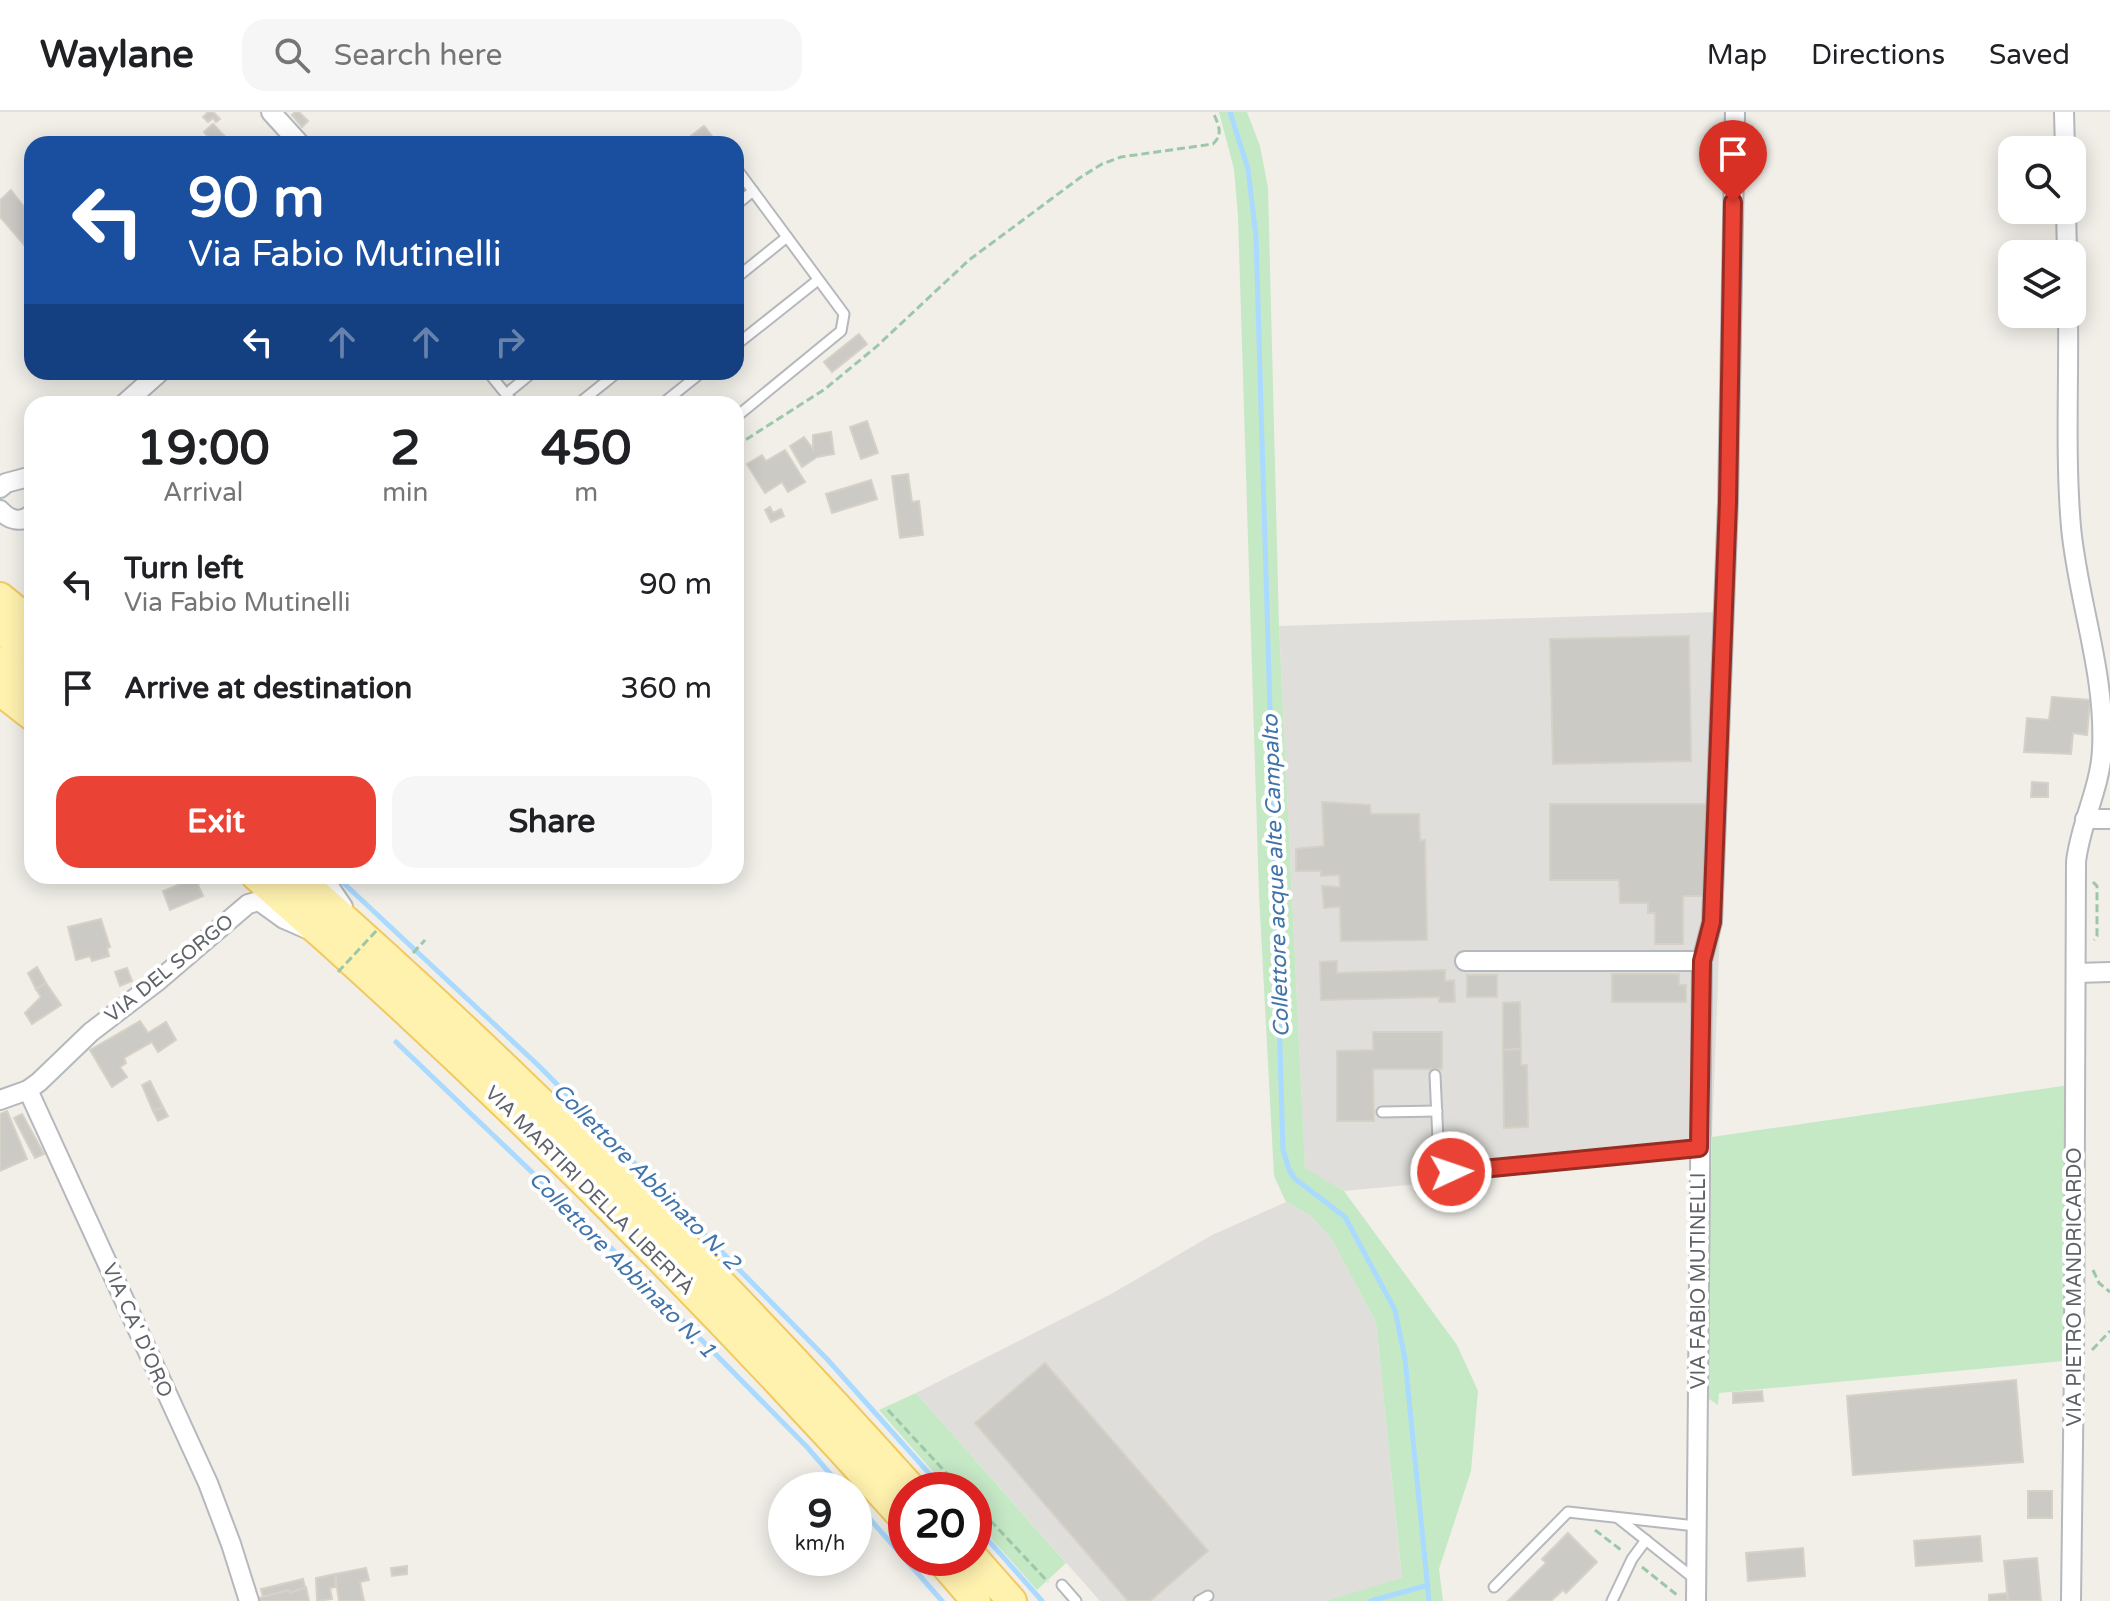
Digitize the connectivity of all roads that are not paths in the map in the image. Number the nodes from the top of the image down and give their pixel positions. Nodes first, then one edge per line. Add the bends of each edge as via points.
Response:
1 (271, 112) edge
2 (1735, 112) edge
3 (2064, 112) edge
4 (293, 136) edge
5 (2065, 136) edge
6 (744, 179) edge
7 (753, 191) junction
8 (744, 198) edge
9 (787, 237) junction
10 (744, 272) edge
11 (818, 280) junction
12 (2068, 328) edge
13 (744, 339) edge
14 (151, 380) edge
15 (495, 380) edge
16 (523, 380) edge
17 (608, 380) edge
18 (692, 380) edge
19 (506, 394) joint
20 (133, 396) edge
21 (588, 396) edge
22 (672, 396) edge
23 (744, 410) edge
24 (24, 478) edge
25 (0, 488) edge
26 (0, 510) edge
27 (24, 518) edge
28 (15, 614) edge
29 (24, 635) edge
30 (0, 661) edge
31 (24, 680) edge
32 (0, 691) edge
33 (24, 710) edge
34 (2085, 819) junction
35 (2110, 819) edge
36 (265, 884) edge
37 (307, 884) edge
38 (329, 884) edge
39 (370, 932) junction
40 (324, 936) junction
41 (1465, 961) dead end
42 (1702, 961) junction
43 (2110, 972) edge
44 (2076, 973) junction
45 (1435, 1075) dead end
46 (28, 1090) junction
47 (0, 1100) edge
48 (1437, 1111) junction
49 (1382, 1112) dead end
50 (1699, 1148) junction
51 (897, 1472) edge
52 (888, 1501) edge
53 (1618, 1518) junction
54 (1696, 1526) junction
55 (1646, 1540) junction
56 (954, 1576) edge
57 (990, 1576) edge
58 (1696, 1580) junction
59 (1062, 1585) road end
60 (1494, 1587) dead end
61 (249, 1601) edge
62 (976, 1601) edge
63 (1012, 1601) edge
64 (1076, 1601) edge
65 (1612, 1601) edge
66 (1696, 1601) edge
67 (2071, 1601) edge

1 - 4 street
2 - 42 street, VIA FABIO MUTINELLI via 1713,907
3 - 5 street
6 - 7 lane
7 - 8 lane
7 - 9 lane
9 - 10 lane
9 - 11 lane
11 - 13 lane
11 - 23 lane via 844,314 841,331
12 - 34 street, VIA PIETRO MANDRICARDO via 2071,529 2097,667 2102,735 2099,772
14 - 20 street
15 - 19 lane
16 - 19 lane
17 - 21 lane
18 - 22 lane
24 - 25 street
26 - 27 street via 9,519
28 - 29 main road
30 - 31 main road
32 - 33 main road
34 - 35 street
34 - 44 street, VIA PIETRO MANDRICARDO via 2076,862
36 - 40 main road, VIA MARTIRI DELLA LIBERTÀ
37 - 39 main road, VIA MARTIRI DELLA LIBERTÀ
38 - 39 street
39 - 51 main road, VIA MARTIRI DELLA LIBERTÀ via 700,1261
40 - 46 street, VIA DEL SORGO via 259,901 248,904
40 - 52 main road, VIA MARTIRI DELLA LIBERTÀ via 682,1279
41 - 42 street
42 - 50 street, VIA FABIO MUTINELLI
43 - 44 street
44 - 67 street, VIA PIETRO MANDRICARDO
45 - 48 lane
46 - 47 street
46 - 61 street, VIA CA' D'ORO via 208,1483
48 - 49 lane
48 - 50 lane via 1439,1162 1459,1173
50 - 54 street, VIA FABIO MUTINELLI
53 - 54 lane
53 - 55 lane
53 - 60 lane via 1568,1512
54 - 58 street, VIA FABIO MUTINELLI
55 - 58 lane
55 - 65 lane
56 - 62 main road
57 - 63 main road
58 - 66 street, VIA FABIO MUTINELLI
59 - 64 lane

